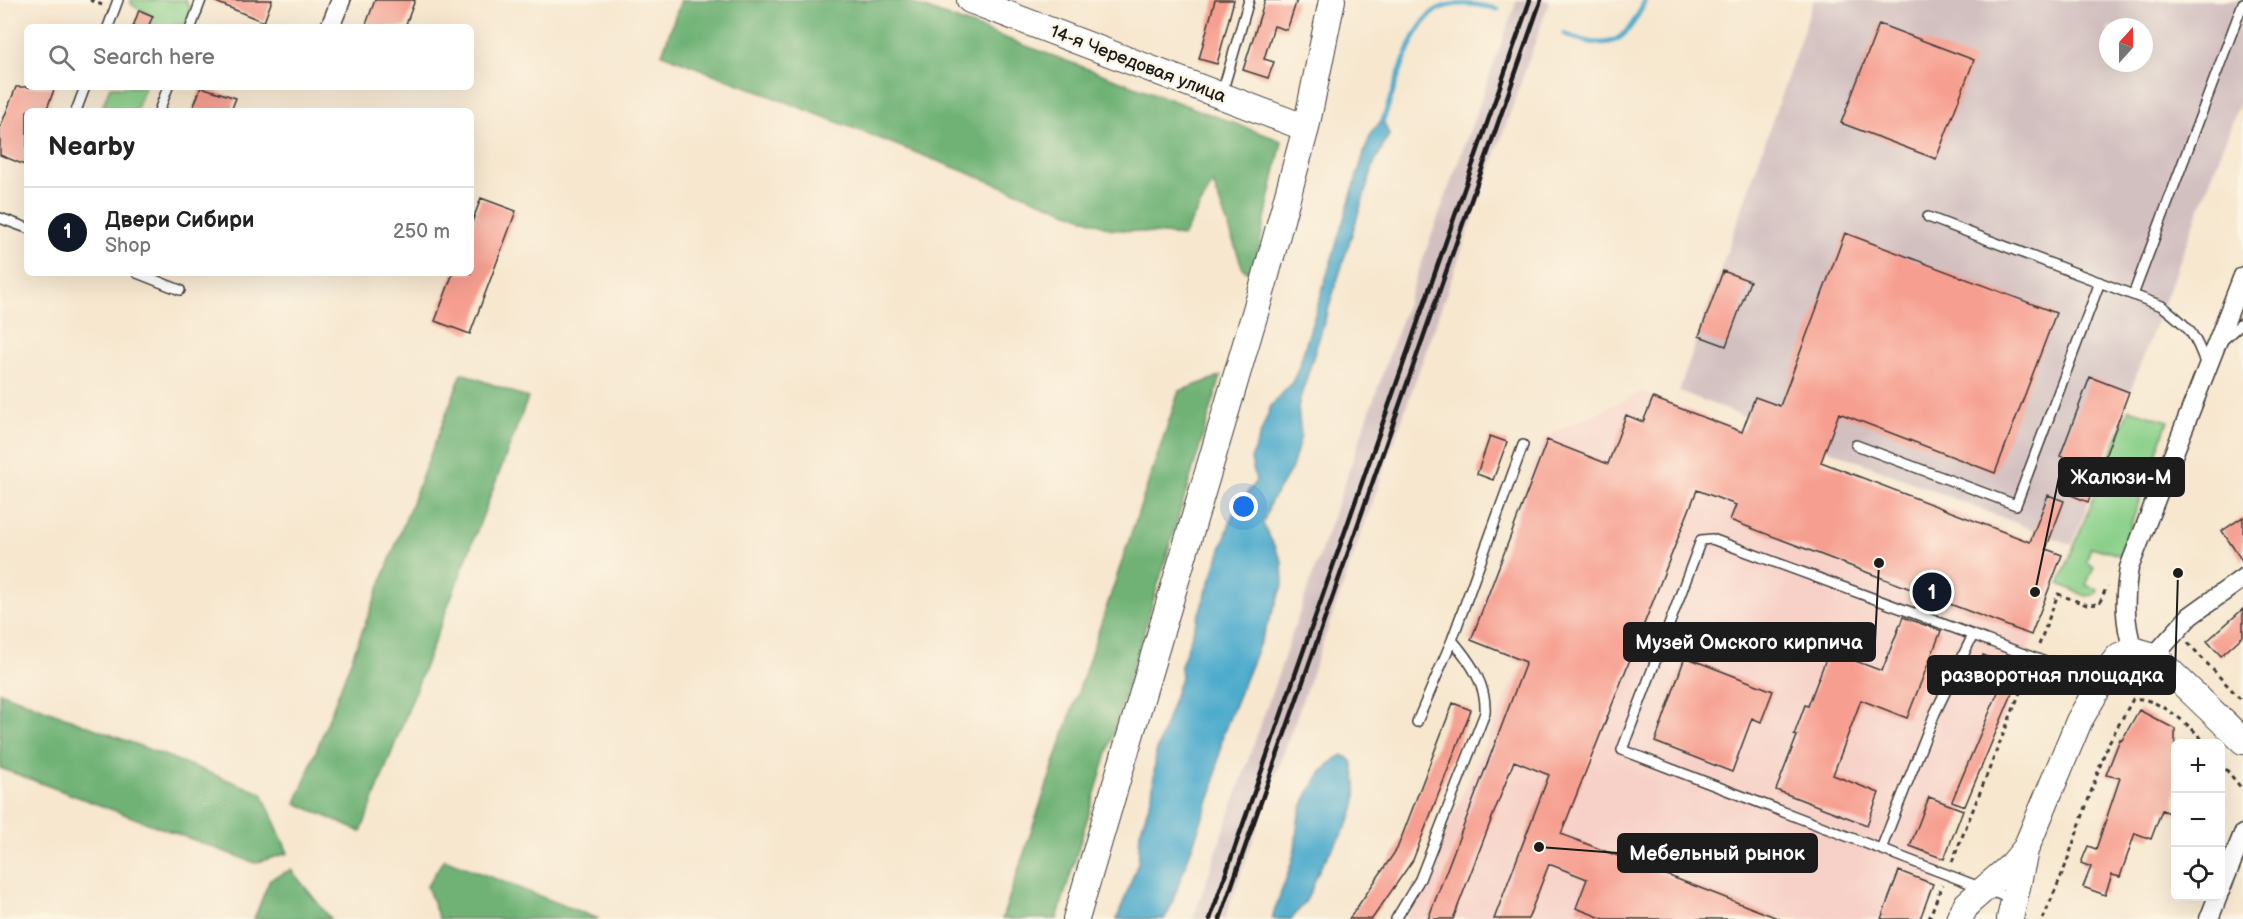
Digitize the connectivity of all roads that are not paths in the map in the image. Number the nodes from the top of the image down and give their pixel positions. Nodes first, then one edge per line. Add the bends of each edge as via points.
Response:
1 (118, 0) edge
2 (201, 0) edge
3 (341, 0) edge
4 (970, 0) edge
5 (1249, 0) edge
6 (1332, 0) edge
7 (2243, 3) edge
8 (109, 24) edge
9 (192, 24) edge
10 (331, 24) edge
11 (84, 90) edge
12 (167, 90) edge
13 (1221, 96) junction
14 (77, 108) edge
15 (160, 108) edge
16 (1306, 128) junction
17 (1928, 217) dead end
18 (0, 218) edge
19 (24, 227) edge
20 (145, 276) edge
21 (2243, 276) edge
22 (2100, 282) junction
23 (180, 290) dead end
24 (2133, 295) junction
25 (2243, 322) edge
26 (2209, 359) junction
27 (1523, 445) dead end
28 (1856, 445) dead end
29 (2243, 578) edge
30 (1974, 635) junction
31 (1452, 640) junction
32 (2144, 653) junction
33 (2102, 682) junction
34 (1417, 722) dead end
35 (2243, 741) edge
36 (2243, 834) edge
37 (2026, 848) junction
38 (1881, 849) junction
39 (2225, 879) edge
40 (1986, 889) junction
41 (2216, 901) edge
42 (2012, 910) edge
43 (1076, 919) edge
44 (1396, 919) edge
45 (1959, 919) edge
46 (2209, 919) edge

1 - 8 lane
2 - 9 lane
3 - 10 street
4 - 13 main road, 14-я Чередовая улица
5 - 13 lane
6 - 16 main road
7 - 24 lane
11 - 14 lane
12 - 15 lane
13 - 16 main road, 14-я Чередовая улица
16 - 43 main road
17 - 22 lane
18 - 19 lane
20 - 23 lane
21 - 26 street
22 - 24 lane
22 - 28 lane via 2016,505
24 - 26 lane via 2162,306 2187,325
25 - 26 lane
26 - 32 street via 2129,568 2123,600 2126,626
27 - 31 lane
29 - 32 street
30 - 33 lane
30 - 38 lane via 1935,713
30 - 38 lane via 1712,539 1701,540 1622,750
31 - 34 lane
31 - 44 lane via 1471,662 1486,699 1485,714 1420,879
32 - 33 main road via 2119,656
32 - 35 main road
33 - 37 main road via 2079,720
36 - 39 street
37 - 40 main road
37 - 42 main road
38 - 40 lane
40 - 42 lane
40 - 45 main road via 1967,904
41 - 46 street

